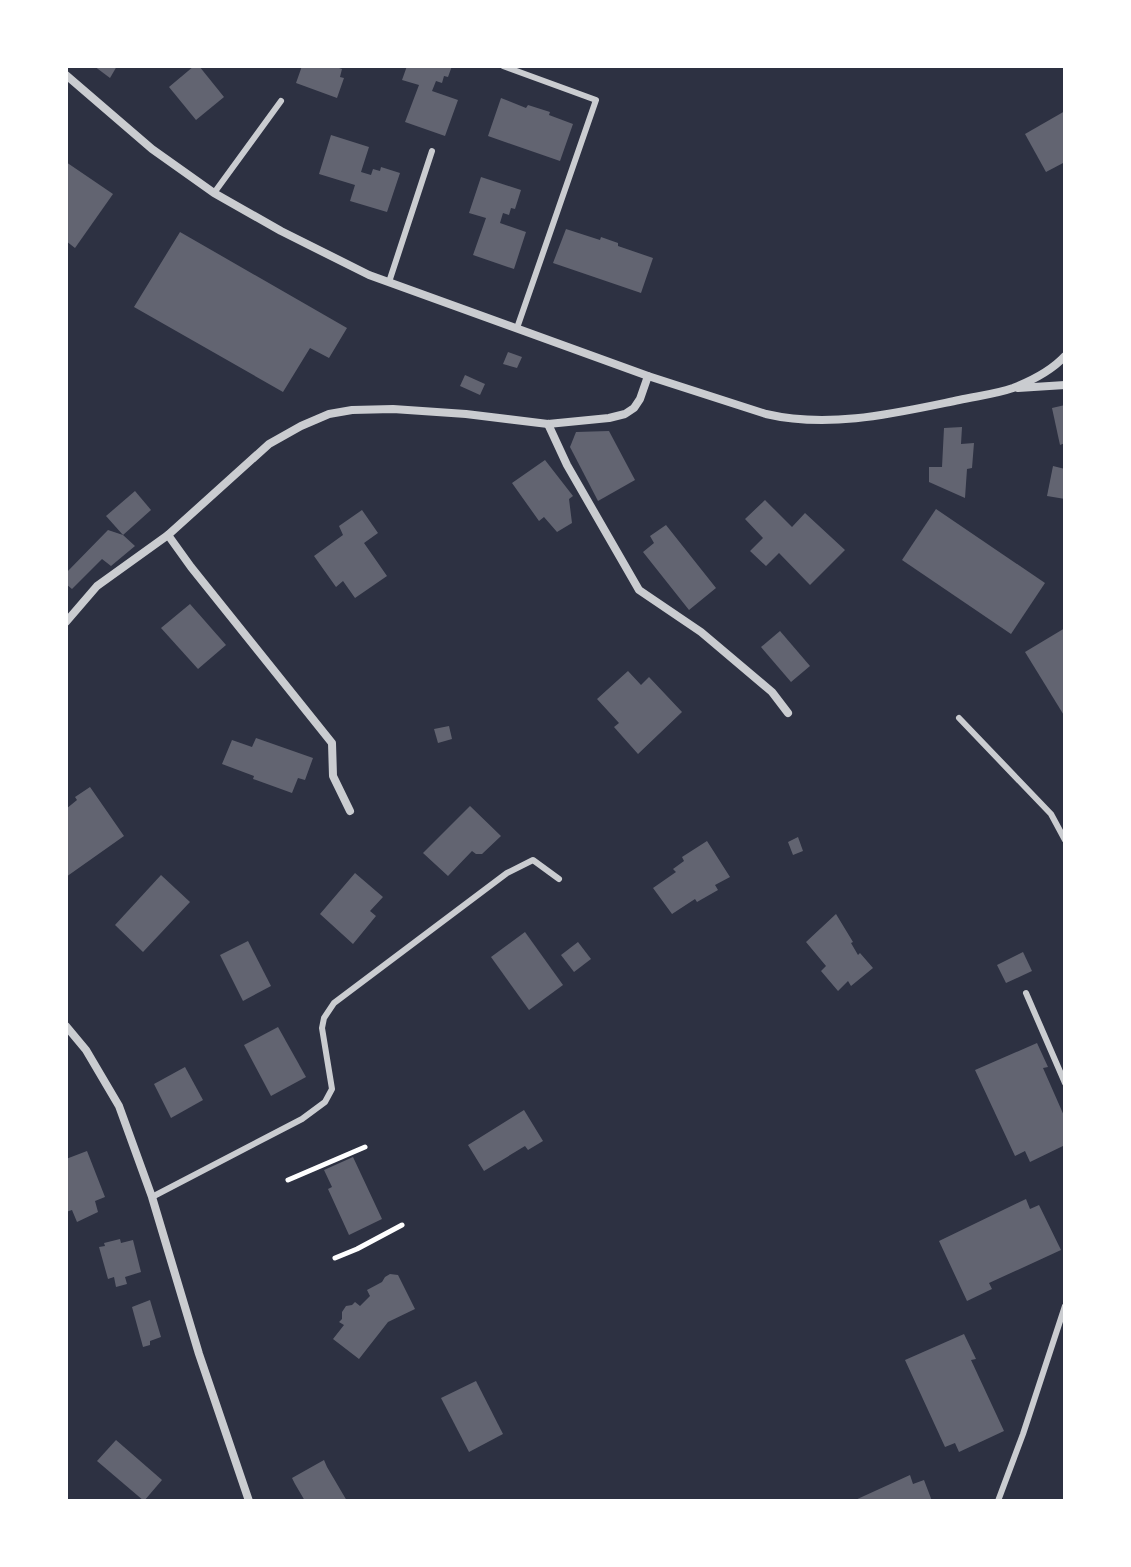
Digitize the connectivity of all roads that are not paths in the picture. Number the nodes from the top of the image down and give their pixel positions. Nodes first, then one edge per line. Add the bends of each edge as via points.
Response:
1 (503, 66) edge
2 (66, 75) edge
3 (281, 101) dead end
4 (432, 151) dead end
5 (214, 193) junction
6 (389, 282) junction
7 (517, 328) junction
8 (1065, 356) edge
9 (648, 376) junction
10 (1065, 385) edge
11 (1013, 388) junction
12 (548, 424) junction
13 (168, 535) junction
14 (66, 622) edge
15 (788, 713) dead end
16 (959, 718) dead end
17 (350, 811) dead end
18 (1065, 840) edge
19 (559, 879) dead end
20 (1026, 993) dead end
21 (66, 1026) edge
22 (1065, 1083) edge
23 (152, 1197) junction
24 (1065, 1306) edge
25 (249, 1501) edge
26 (998, 1501) edge

1 - 7 lane via 596,100
2 - 5 street via 152,149
3 - 5 lane
4 - 6 lane
5 - 6 street
6 - 7 street
7 - 9 street
8 - 11 street
9 - 11 street via 766,414 803,420 902,412
9 - 12 street via 630,412
10 - 11 street
12 - 13 street via 393,409 329,414 269,444
12 - 15 street via 639,590 701,632 772,692
13 - 14 street via 97,586
13 - 17 street via 332,743 333,776
16 - 18 lane via 1051,814
19 - 23 lane via 533,860 507,873 334,1003 322,1028 332,1089 325,1102
20 - 22 lane
21 - 23 street via 119,1106
23 - 25 street
24 - 26 lane

